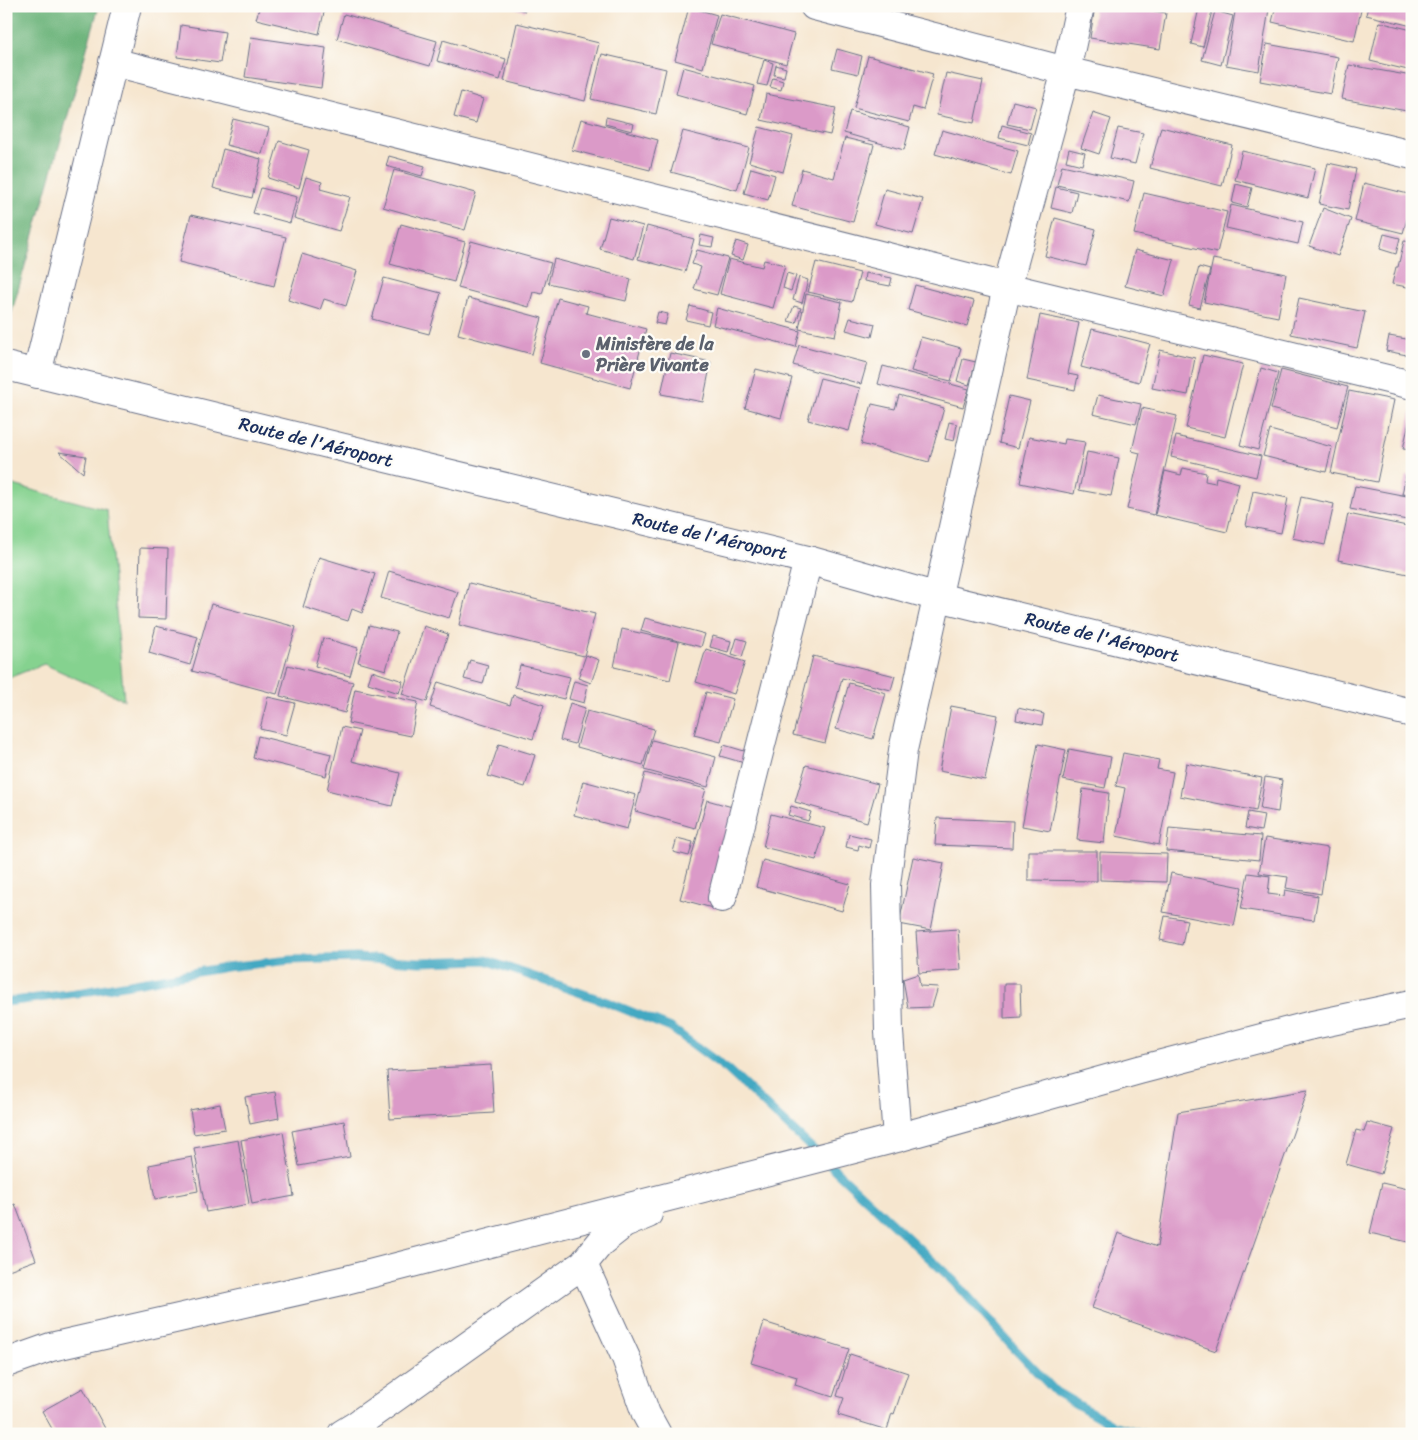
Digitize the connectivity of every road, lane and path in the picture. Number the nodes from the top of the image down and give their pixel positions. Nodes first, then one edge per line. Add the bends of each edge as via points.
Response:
1 (127, 6) edge
2 (814, 6) edge
3 (1080, 6) edge
4 (113, 62) junction
5 (1066, 71) junction
6 (1412, 154) edge
7 (1007, 287) junction
8 (6, 366) edge
9 (37, 374) junction
10 (1412, 385) edge
11 (808, 560) junction
12 (938, 597) junction
13 (1412, 713) edge
14 (722, 898) dead end
15 (1412, 1004) edge
16 (897, 1138) junction
17 (703, 1189) junction
18 (583, 1264) junction
19 (6, 1363) edge
20 (352, 1431) edge
21 (657, 1434) edge

1 - 4 street
2 - 5 street
3 - 5 street
4 - 7 street
4 - 9 street
5 - 6 street
5 - 7 street
7 - 10 street
7 - 12 street
8 - 9 street, Route de l'Aéroport
9 - 11 street, Route de l'Aéroport
11 - 12 street, Route de l'Aéroport
11 - 14 street
12 - 13 street, Route de l'Aéroport
12 - 16 street via 903,750 886,885 889,1032
15 - 16 street via 1308,1026 1148,1067
16 - 17 street
17 - 18 street via 624,1224 601,1242
17 - 19 street via 346,1280 51,1347
18 - 20 street
18 - 21 street

